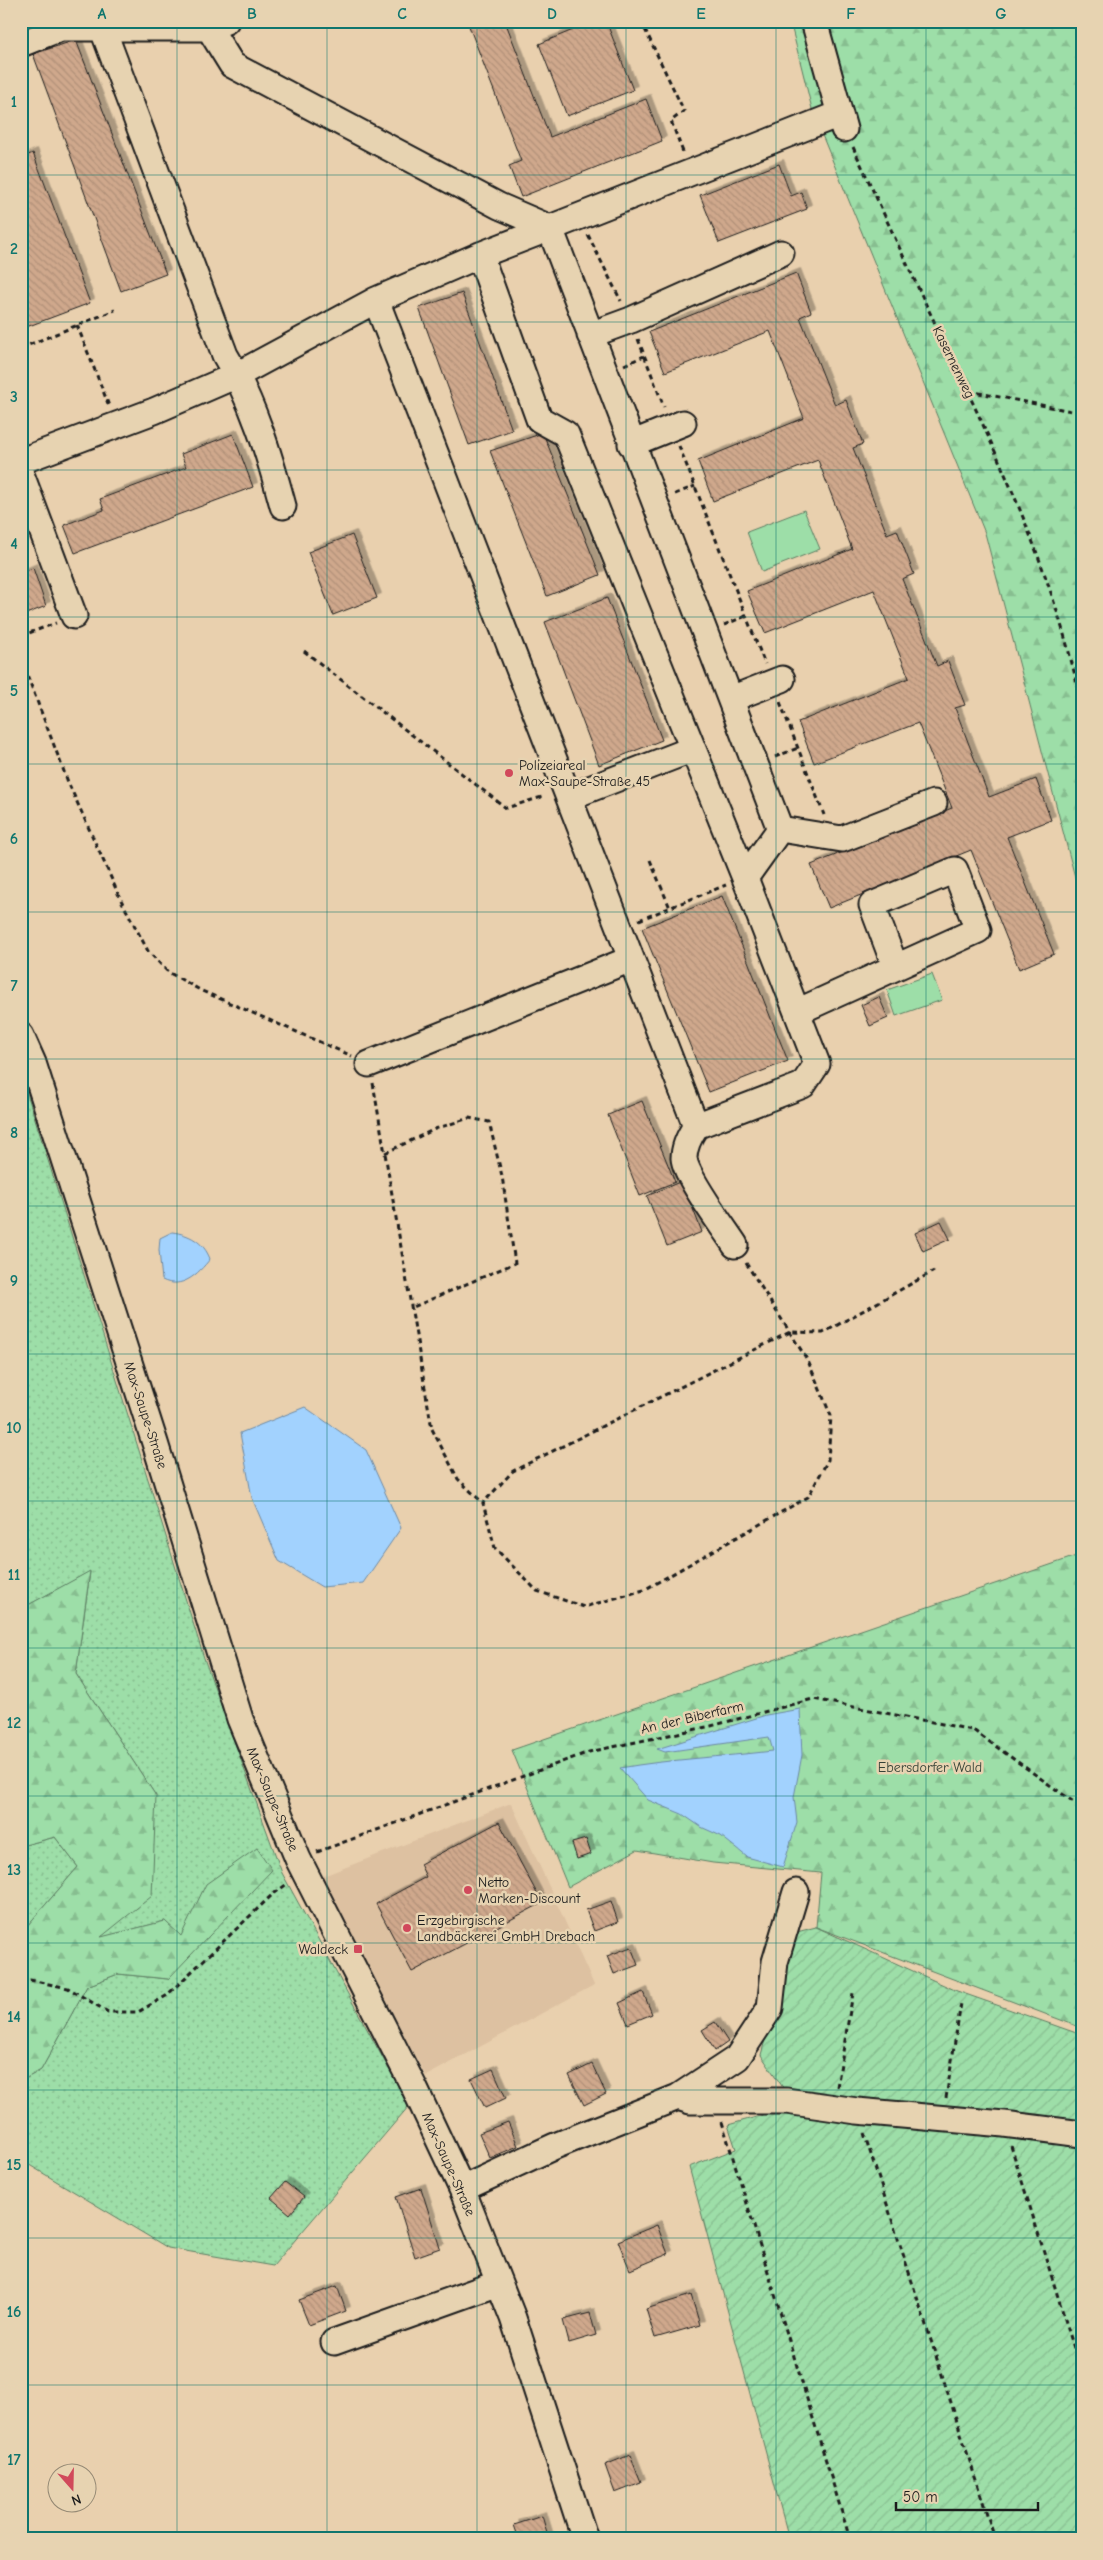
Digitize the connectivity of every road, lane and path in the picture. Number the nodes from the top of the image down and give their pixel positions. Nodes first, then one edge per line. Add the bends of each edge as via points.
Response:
1 (641, 21) edge
2 (814, 21) edge
3 (217, 25) edge
4 (102, 27) junction
5 (21, 44) edge
6 (842, 121) junction
7 (691, 173) junction
8 (579, 216) junction
9 (550, 228) junction
10 (781, 253) dead end
11 (480, 255) junction
12 (376, 300) junction
13 (115, 310) dead end
14 (631, 320) junction
15 (77, 325) junction
16 (590, 336) junction
17 (21, 348) edge
18 (238, 375) junction
19 (969, 391) junction
20 (1082, 413) edge
21 (117, 425) junction
22 (678, 425) junction
23 (631, 444) junction
24 (21, 461) edge
25 (21, 474) edge
26 (283, 506) dead end
27 (74, 616) joint
28 (21, 636) edge
29 (304, 651) dead end
30 (21, 659) edge
31 (777, 681) junction
32 (731, 700) junction
33 (1082, 707) edge
34 (693, 749) junction
35 (569, 797) junction
36 (528, 802) dead end
37 (934, 803) dead end
38 (780, 829) junction
39 (825, 837) junction
40 (650, 860) dead end
41 (745, 878) junction
42 (670, 908) junction
43 (619, 928) junction
44 (631, 959) junction
45 (895, 966) dead end
46 (797, 1012) junction
47 (21, 1036) edge
48 (369, 1064) junction
49 (27, 1068) edge
50 (696, 1126) junction
51 (385, 1153) junction
52 (735, 1245) joint
53 (934, 1271) dead end
54 (412, 1308) junction
55 (790, 1332) junction
56 (483, 1503) junction
57 (1082, 1808) edge
58 (301, 1865) junction
59 (796, 1892) dead end
60 (21, 1982) edge
61 (853, 1993) dead end
62 (962, 2003) dead end
63 (678, 2097) junction
64 (712, 2101) junction
65 (845, 2109) junction
66 (943, 2118) junction
67 (1004, 2124) junction
68 (1082, 2134) edge
69 (462, 2189) junction
70 (499, 2283) junction
71 (334, 2342) dead end
72 (1082, 2374) edge
73 (585, 2539) edge
74 (850, 2539) edge
75 (994, 2539) edge

1 - 7 path via 684,111 671,121
2 - 6 street
3 - 4 street
3 - 9 street via 232,64 499,206
4 - 5 street via 61,28
4 - 18 street via 225,355
6 - 7 street
6 - 19 path, Kasernenweg
7 - 8 street
8 - 9 street
8 - 14 path
9 - 11 street
9 - 16 street
10 - 14 street
11 - 12 street
11 - 34 street via 539,418 566,434
12 - 18 street
12 - 35 street
13 - 15 path
14 - 16 street
14 - 22 path
15 - 17 path
15 - 21 path
16 - 23 street
18 - 21 street
18 - 26 street via 270,460
19 - 20 path
19 - 33 path, Kasernenweg via 1026,524 1072,660
21 - 24 street
22 - 23 street
22 - 31 path
23 - 32 street
25 - 27 street
27 - 28 path
29 - 36 path via 506,808
30 - 48 path via 68,782 148,952 168,972 200,990
31 - 32 street
31 - 39 path via 826,822
32 - 38 street
34 - 35 street
34 - 41 street
35 - 43 street
37 - 39 street via 842,839
38 - 39 street
38 - 41 street
40 - 42 path
41 - 42 path
41 - 46 street
42 - 43 path
43 - 44 street
44 - 48 street
44 - 50 street
45 - 46 street
46 - 50 street via 817,1064 803,1085
47 - 49 street, Max-Saupe-Straße
48 - 51 path
49 - 58 street, Max-Saupe-Straße via 155,1443 240,1719
50 - 52 street via 689,1137 684,1160 696,1186
51 - 54 path
51 - 54 path via 469,1118 489,1122 502,1176 515,1263
52 - 55 path
53 - 55 path via 822,1333
54 - 56 path via 432,1429 458,1479
55 - 56 path via 513,1471
55 - 56 path via 808,1361 831,1416 828,1460 808,1498 644,1590 584,1608 537,1591 495,1548
57 - 58 path, An der Biberfarm via 973,1730 812,1699 711,1726 589,1752
58 - 60 path, An der Biberfarm via 166,1996 138,2012 108,2012 68,1988 30,1980
58 - 69 street, Max-Saupe-Straße
59 - 63 street via 775,1962 770,2008 737,2058
61 - 65 path
62 - 66 path
63 - 64 street via 690,2101
63 - 69 street via 555,2146
64 - 65 street via 786,2101
64 - 74 path via 726,2128
65 - 66 street
65 - 75 path
66 - 67 street
67 - 68 street
67 - 72 path
69 - 70 street, Max-Saupe-Straße
70 - 71 street
70 - 73 street, Max-Saupe-Straße

